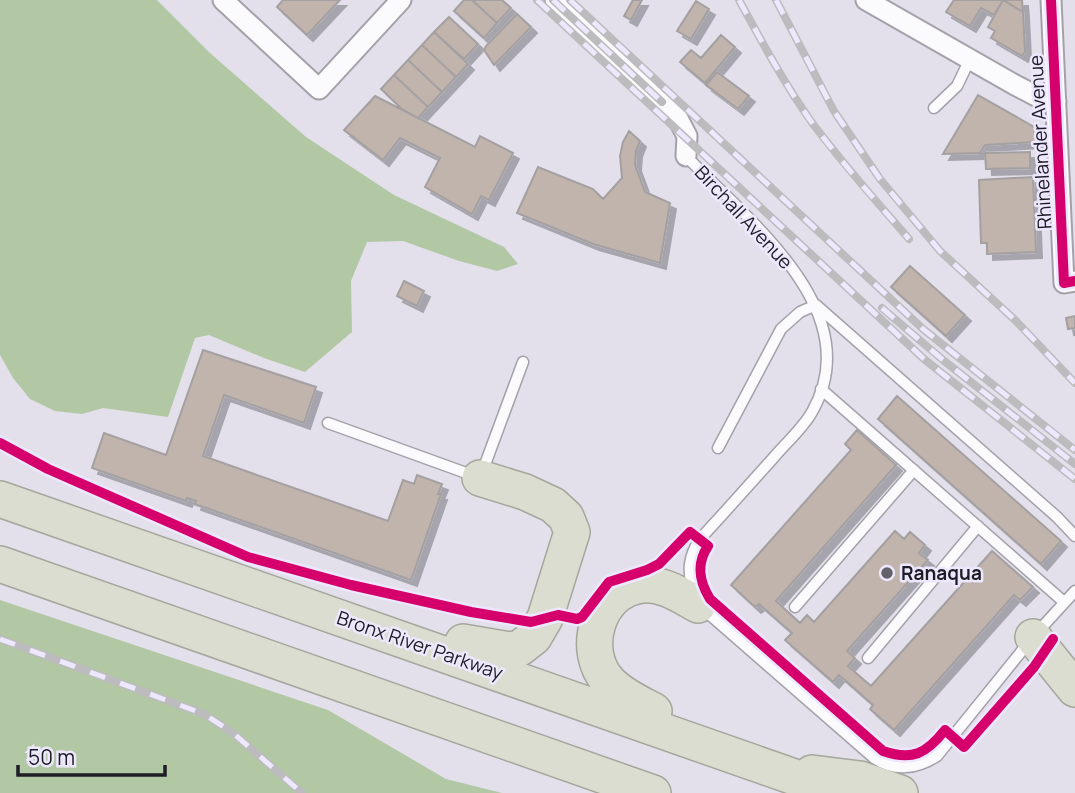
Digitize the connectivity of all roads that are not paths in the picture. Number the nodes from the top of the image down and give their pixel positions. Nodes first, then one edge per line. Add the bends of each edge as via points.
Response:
1 (223, 0) edge
2 (401, 0) edge
3 (555, 0) edge
4 (866, 0) edge
5 (1051, 0) edge
6 (969, 61) junction
7 (1056, 101) junction
8 (933, 108) dead end
9 (1066, 145) edge
10 (686, 156) joint
11 (1069, 282) edge
12 (816, 306) junction
13 (523, 362) dead end
14 (821, 389) junction
15 (328, 423) dead end
16 (718, 448) dead end
17 (914, 470) junction
18 (480, 478) junction
19 (0, 499) edge
20 (978, 526) junction
21 (1075, 536) edge
22 (0, 564) edge
23 (1075, 591) edge
24 (1064, 602) junction
25 (698, 605) junction
26 (795, 607) dead end
27 (321, 611) junction
28 (1033, 637) junction
29 (868, 658) dead end
30 (1075, 689) edge
31 (734, 756) junction
32 (768, 768) junction
33 (653, 793) edge
34 (840, 793) edge
35 (900, 793) edge

1 - 2 street via 319,89
3 - 10 street, Birchall Avenue via 676,115 687,136
4 - 6 street
5 - 7 street, Rhinelander Avenue
6 - 7 street via 1032,94
6 - 8 lane via 957,86
7 - 9 street, Rhinelander Avenue
9 - 11 street, Rhinelander Avenue
10 - 12 lane, Birchall Avenue via 782,256
12 - 14 lane, Birchall Avenue via 827,355
12 - 16 lane via 781,329
12 - 21 lane
13 - 18 lane
14 - 17 lane
14 - 25 lane, Birchall Avenue via 804,423 692,553 689,572
15 - 18 lane
17 - 20 lane
17 - 26 lane
18 - 27 highway via 544,500 560,510 571,527 545,618 527,643 499,650
19 - 27 highway, Bronx River Parkway
20 - 24 lane
20 - 29 lane
22 - 33 highway
23 - 24 lane
24 - 28 lane
25 - 28 lane via 874,758 896,767 917,766 937,756
25 - 31 highway via 658,586 622,593 601,616 594,635 595,657 607,681 624,694
27 - 31 highway, Bronx River Parkway
28 - 30 highway
31 - 32 highway, Bronx River Parkway
32 - 34 highway, Bronx River Parkway
32 - 35 highway via 860,779

